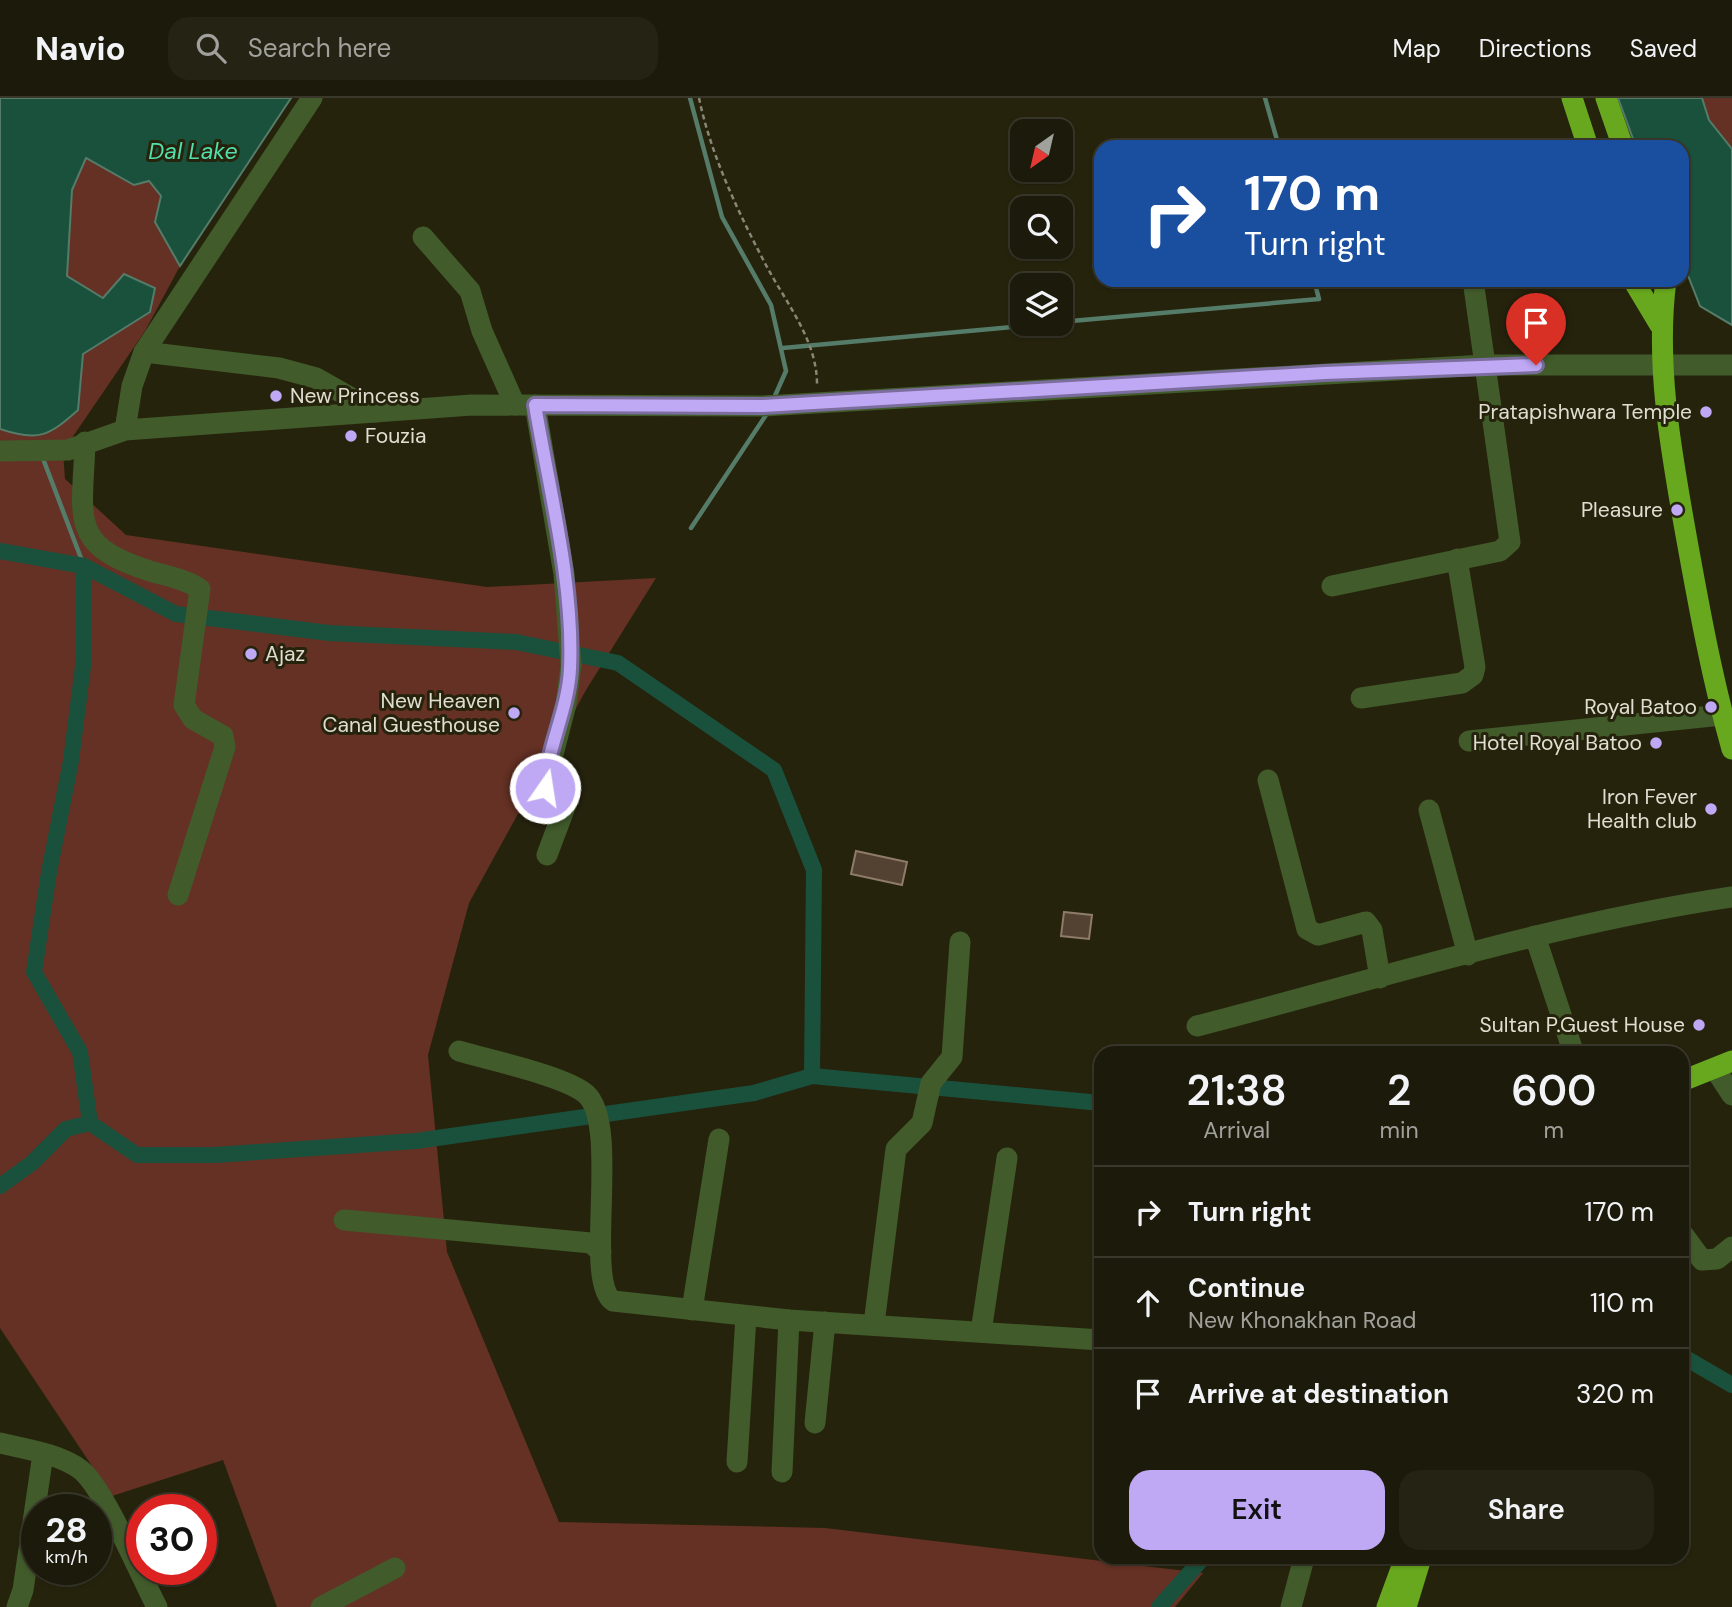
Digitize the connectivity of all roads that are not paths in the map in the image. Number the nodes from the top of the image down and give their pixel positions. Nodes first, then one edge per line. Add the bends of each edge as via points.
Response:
1 (312, 98) edge
2 (1572, 98) edge
3 (1606, 98) edge
4 (1586, 140) edge
5 (1620, 140) edge
6 (423, 237) dead end
7 (1474, 287) edge
8 (1637, 287) edge
9 (1665, 287) edge
10 (1660, 325) junction
11 (144, 352) junction
12 (1485, 365) junction
13 (1664, 365) junction
14 (1732, 365) edge
15 (525, 405) junction
16 (376, 412) junction
17 (125, 430) junction
18 (76, 446) junction
19 (0, 451) edge
20 (1457, 559) junction
21 (1332, 586) dead end
22 (1362, 698) dead end
23 (1722, 715) junction
24 (1469, 741) dead end
25 (1732, 749) edge
26 (1268, 780) dead end
27 (1429, 810) dead end
28 (547, 855) dead end
29 (178, 895) dead end
30 (1732, 897) edge
31 (1535, 936) junction
32 (960, 942) dead end
33 (1468, 955) junction
34 (1380, 978) junction
35 (1197, 1026) dead end
36 (1571, 1046) edge
37 (460, 1051) dead end
38 (1723, 1065) edge
39 (1689, 1078) edge
40 (1732, 1095) edge
41 (719, 1139) dead end
42 (1007, 1158) dead end
43 (344, 1220) dead end
44 (1689, 1242) edge
45 (1732, 1247) edge
46 (601, 1252) junction
47 (692, 1310) junction
48 (746, 1317) junction
49 (789, 1320) junction
50 (825, 1322) junction
51 (874, 1324) junction
52 (981, 1332) junction
53 (1094, 1340) edge
54 (816, 1423) dead end
55 (0, 1443) edge
56 (43, 1454) junction
57 (737, 1462) dead end
58 (782, 1472) dead end
59 (1302, 1564) edge
60 (1403, 1564) edge
61 (1419, 1564) edge
62 (395, 1568) dead end
63 (17, 1607) edge
64 (157, 1607) edge
65 (321, 1607) edge
66 (1291, 1607) edge
67 (1387, 1607) edge
68 (1406, 1607) edge

1 - 11 street
2 - 4 highway
3 - 5 highway
6 - 15 street via 470,291 482,331
7 - 12 street
8 - 10 highway
9 - 10 highway
10 - 13 highway
11 - 16 street via 279,368 316,379
11 - 17 street via 132,386
12 - 13 street
12 - 15 street via 763,406
12 - 20 street via 1510,542 1500,551
13 - 14 street
13 - 23 highway via 1676,478
15 - 16 street
15 - 28 street via 564,574 570,665 566,704 545,785 565,807
16 - 17 street
17 - 18 street
18 - 19 street via 28,453
18 - 29 street via 83,516 91,541 123,562 201,589 185,710 223,736 225,747
20 - 21 street
20 - 22 street via 1473,676 1462,683
23 - 24 street
23 - 25 highway
26 - 34 street via 1307,929 1318,935 1366,922 1372,930
27 - 33 street
30 - 31 street via 1645,910
31 - 33 street
31 - 36 street
32 - 51 street via 954,1049 950,1062 931,1083 922,1123 896,1149
33 - 34 street
34 - 35 street
37 - 46 street via 569,1085 595,1108
38 - 39 highway
38 - 40 street
41 - 47 street
42 - 52 street
43 - 46 street via 591,1244
44 - 45 street via 1702,1260 1717,1259
46 - 47 street via 606,1293 613,1301
47 - 48 street
48 - 49 street
48 - 57 street
49 - 50 street
49 - 58 street
50 - 51 street
50 - 54 street
51 - 52 street
52 - 53 street
55 - 56 street
56 - 63 street
56 - 64 street via 74,1466 92,1482
59 - 66 street
60 - 67 highway
61 - 68 highway
62 - 65 street

